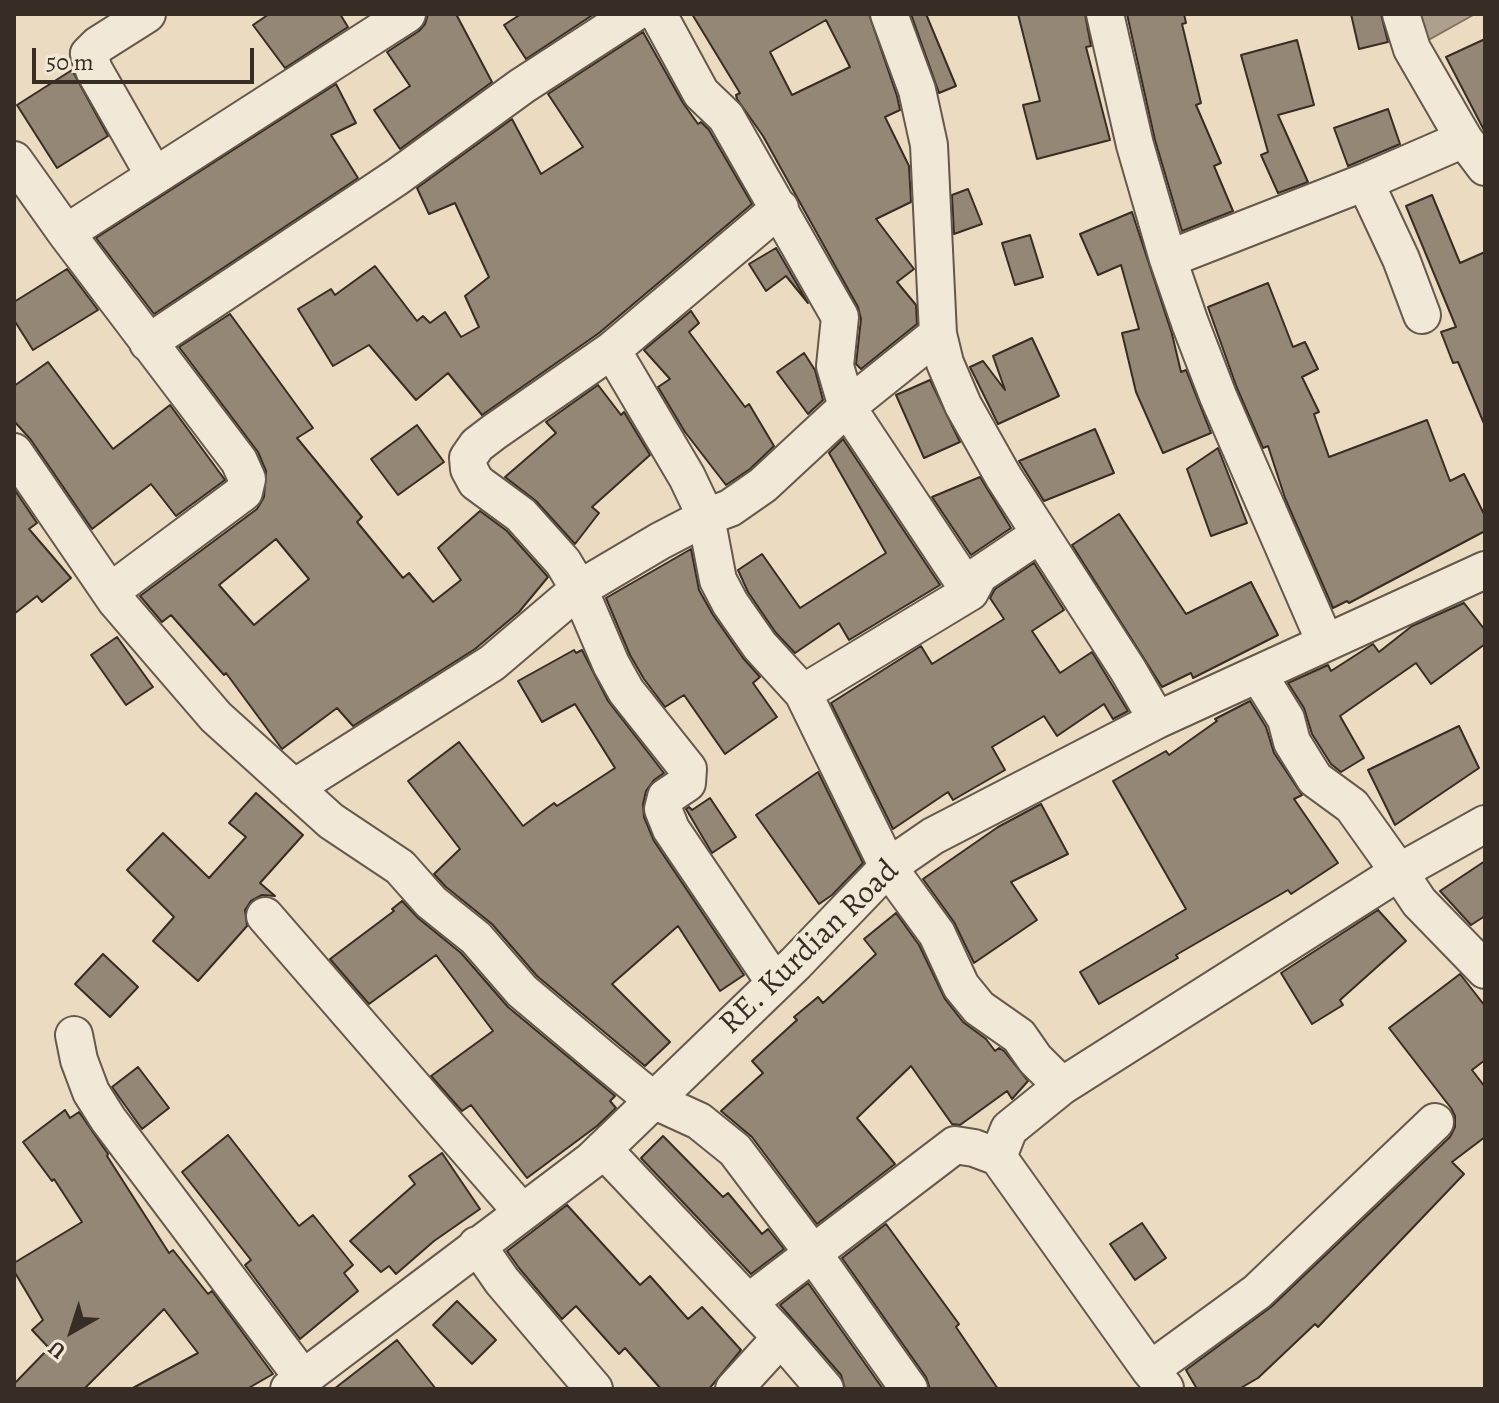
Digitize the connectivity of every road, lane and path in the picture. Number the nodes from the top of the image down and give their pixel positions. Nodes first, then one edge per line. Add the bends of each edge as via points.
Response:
1 (147, 14) edge
2 (407, 14) edge
3 (633, 14) edge
4 (658, 14) edge
5 (889, 14) edge
6 (1105, 14) edge
7 (1401, 14) edge
8 (1464, 139) junction
9 (14, 160) edge
10 (1485, 167) edge
11 (154, 175) junction
12 (1365, 182) junction
13 (780, 208) junction
14 (66, 233) junction
15 (1168, 259) junction
16 (1422, 315) dead end
17 (938, 334) junction
18 (148, 343) junction
19 (612, 350) junction
20 (847, 407) junction
21 (14, 452) edge
22 (706, 517) junction
23 (1040, 534) junction
24 (1485, 570) edge
25 (579, 589) junction
26 (110, 592) junction
27 (970, 592) junction
28 (1325, 642) junction
29 (1258, 674) junction
30 (803, 693) junction
31 (1157, 720) junction
32 (294, 788) junction
33 (1485, 824) edge
34 (888, 867) junction
35 (1399, 872) junction
36 (265, 916) dead end
37 (1485, 970) edge
38 (775, 983) junction
39 (74, 1035) dead end
40 (1062, 1086) junction
41 (653, 1100) junction
42 (1435, 1122) dead end
43 (603, 1149) junction
44 (998, 1157) junction
45 (522, 1212) junction
46 (477, 1245) junction
47 (812, 1252) junction
48 (749, 1302) junction
49 (777, 1333) junction
50 (1158, 1380) edge
51 (296, 1384) edge
52 (594, 1389) edge
53 (734, 1389) edge
54 (825, 1389) edge
55 (909, 1389) edge

1 - 11 street via 89,54
2 - 11 street
3 - 18 street
4 - 13 street via 701,93 726,117
5 - 17 street via 917,90 929,145
6 - 15 street
7 - 8 street via 1412,49
8 - 10 street
8 - 12 street
9 - 14 street
11 - 14 street
12 - 15 street
12 - 16 street
13 - 19 street
13 - 20 street via 840,317 835,366
14 - 18 street
15 - 28 street via 1218,396
17 - 20 street
17 - 23 street via 963,405
18 - 26 street via 239,461 247,479 244,492
19 - 22 street
19 - 25 street via 494,432 468,458 476,482 521,515 563,562
20 - 22 street via 763,485
20 - 27 street
21 - 26 street
22 - 25 street
22 - 30 street via 718,580 730,603
23 - 27 street via 979,575
23 - 31 street
24 - 28 street, RE. Kurdian Road
25 - 32 street via 492,663
25 - 38 street via 626,691 688,769 687,783 666,797 663,809 671,829
26 - 32 street via 216,717
27 - 30 street
28 - 29 street, RE. Kurdian Road
29 - 31 street, RE. Kurdian Road
29 - 35 street via 1309,771 1352,806
30 - 34 street
31 - 34 street, RE. Kurdian Road via 933,836
32 - 41 street via 331,821 400,867 431,902 476,938 522,991
33 - 35 street
34 - 38 street, RE. Kurdian Road
34 - 40 street via 937,934 961,986 979,1008 1019,1036
35 - 37 street via 1427,911
35 - 40 street
36 - 45 street
38 - 41 street, RE. Kurdian Road
39 - 51 street via 91,1092 108,1119
40 - 44 street via 1009,1129
41 - 43 street, RE. Kurdian Road
41 - 47 street via 699,1121 735,1150
42 - 50 street
43 - 45 street, RE. Kurdian Road
43 - 48 street
44 - 47 street via 955,1145
44 - 50 street
45 - 46 street, RE. Kurdian Road
46 - 51 street, RE. Kurdian Road
46 - 52 street
47 - 48 street
47 - 55 street
48 - 49 street
49 - 53 street via 775,1344
49 - 54 street

